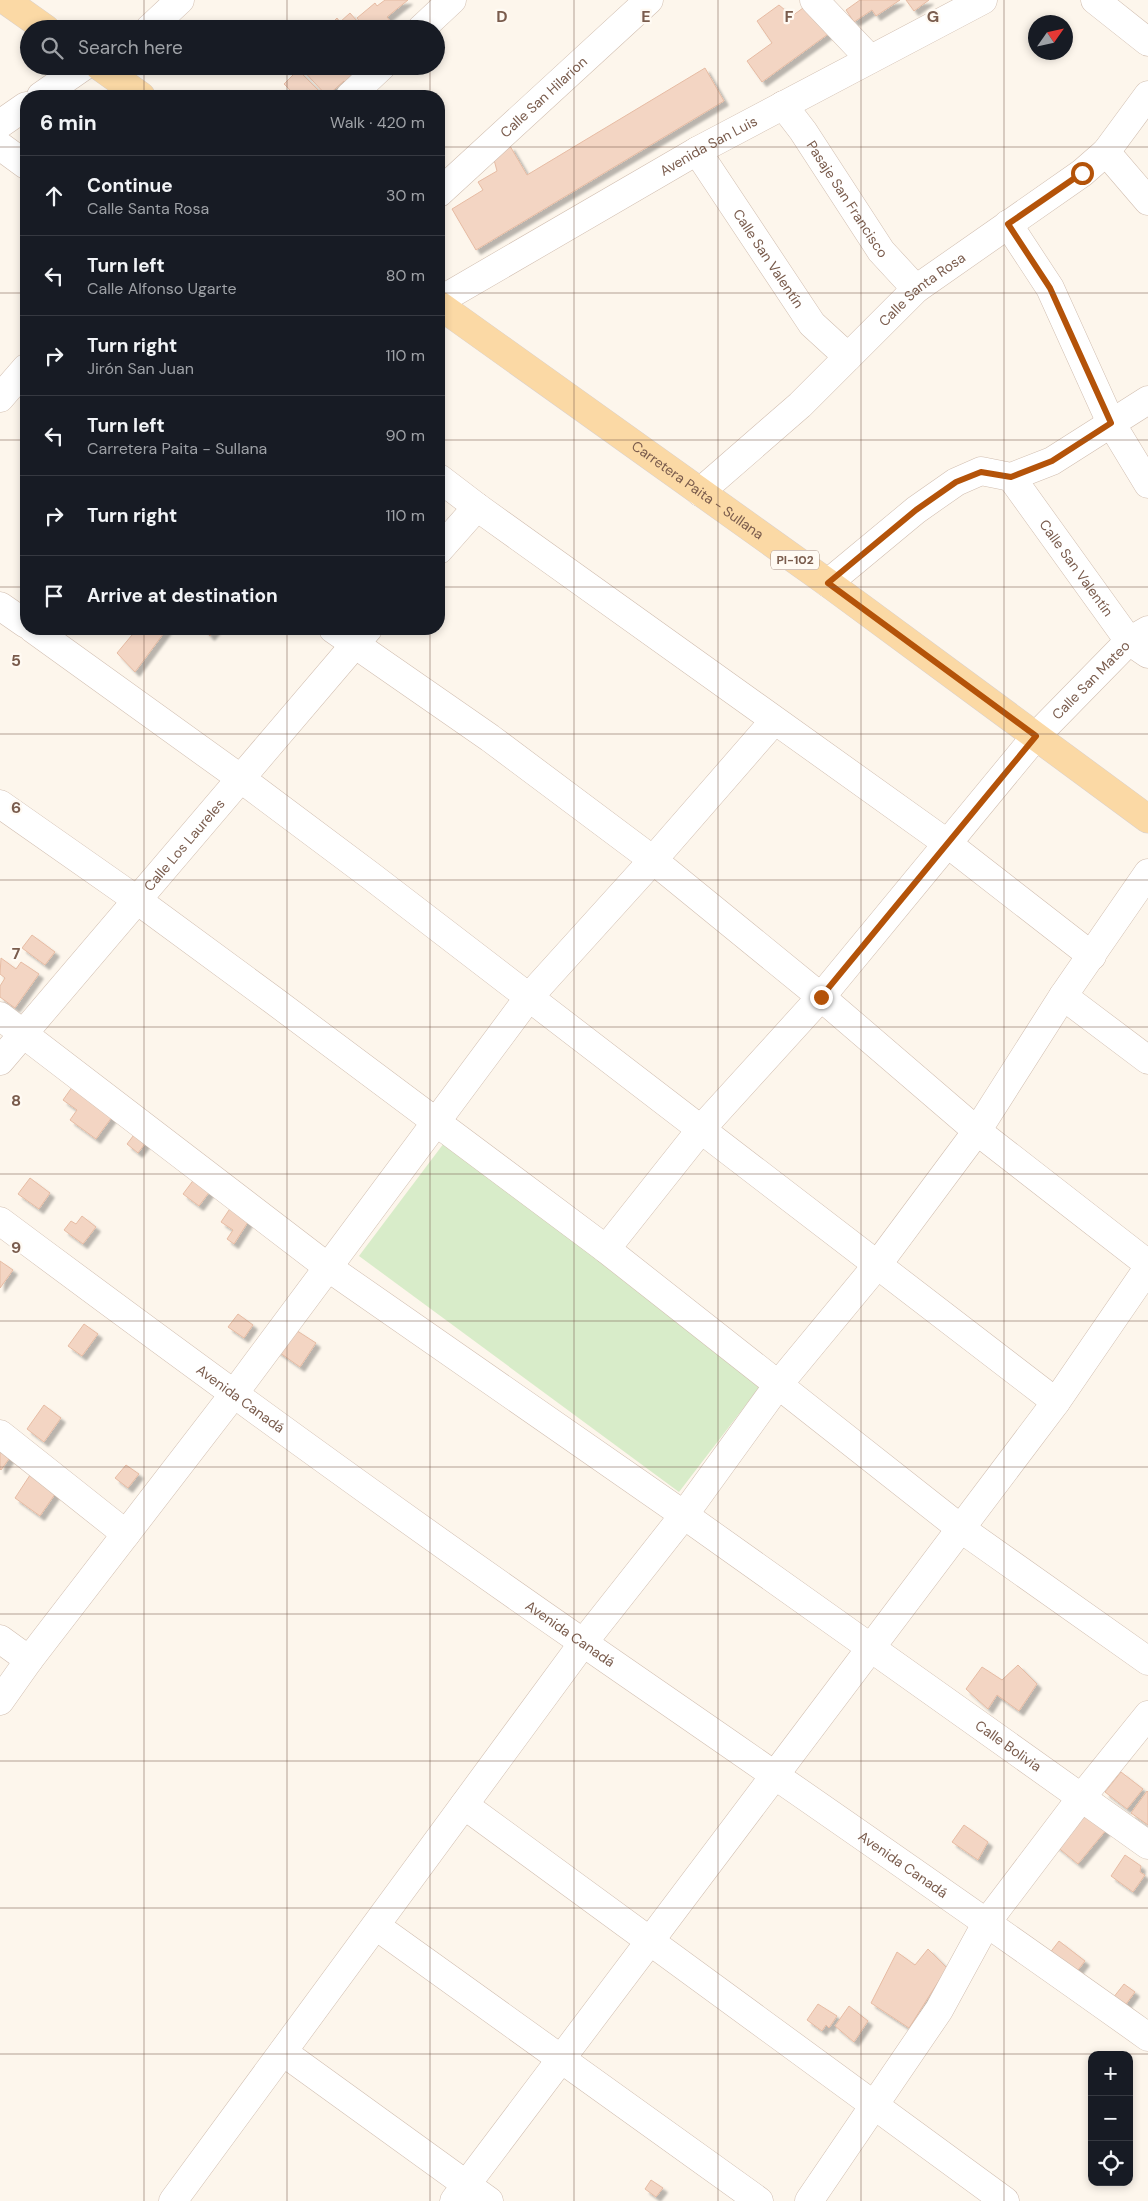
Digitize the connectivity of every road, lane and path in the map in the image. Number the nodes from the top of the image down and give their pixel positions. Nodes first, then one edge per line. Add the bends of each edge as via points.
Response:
1 (5, 0) edge
2 (180, 0) edge
3 (452, 0) edge
4 (649, 0) edge
5 (814, 0) edge
6 (983, 0) edge
7 (1095, 0) edge
8 (33, 20) edge
9 (159, 20) edge
10 (431, 20) edge
11 (1148, 42) edge
12 (870, 59) junction
13 (83, 75) edge
14 (111, 75) edge
15 (372, 75) edge
16 (53, 90) edge
17 (132, 90) edge
18 (356, 90) edge
19 (1148, 95) edge
20 (783, 105) junction
21 (20, 110) edge
22 (0, 124) edge
23 (0, 146) edge
24 (697, 151) junction
25 (1106, 152) junction
26 (20, 161) edge
27 (445, 187) edge
28 (1148, 201) edge
29 (1008, 224) junction
30 (916, 289) junction
31 (445, 299) edge
32 (445, 307) edge
33 (848, 357) junction
34 (1148, 400) edge
35 (1111, 423) junction
36 (1011, 477) junction
37 (445, 483) edge
38 (1148, 484) edge
39 (700, 492) junction
40 (477, 507) junction
41 (445, 543) edge
42 (828, 583) junction
43 (0, 606) edge
44 (20, 620) edge
45 (41, 635) edge
46 (350, 635) edge
47 (352, 635) edge
48 (1142, 641) edge
49 (774, 721) junction
50 (1036, 736) junction
51 (240, 778) junction
52 (0, 804) edge
53 (1148, 819) edge
54 (948, 844) junction
55 (653, 860) junction
56 (1148, 873) edge
57 (137, 900) junction
58 (1092, 956) junction
59 (1063, 996) junction
60 (529, 997) junction
61 (821, 997) junction
62 (0, 1016) edge
63 (23, 1032) junction
64 (1148, 1060) edge
65 (0, 1061) edge
66 (435, 1123) junction
67 (702, 1128) junction
68 (977, 1131) junction
69 (0, 1221) edge
70 (606, 1249) junction
71 (878, 1264) junction
72 (1148, 1264) edge
73 (328, 1268) junction
74 (1148, 1268) edge
75 (778, 1385) junction
76 (234, 1395) junction
77 (1056, 1402) junction
78 (0, 1434) edge
79 (684, 1515) junction
80 (960, 1528) junction
81 (126, 1534) junction
82 (0, 1638) edge
83 (583, 1643) junction
84 (870, 1646) junction
85 (29, 1660) junction
86 (1148, 1661) edge
87 (0, 1701) edge
88 (1148, 1715) edge
89 (774, 1774) junction
90 (1081, 1798) junction
91 (464, 1805) junction
92 (1148, 1845) edge
93 (987, 1922) junction
94 (376, 1926) junction
95 (649, 1941) junction
96 (1148, 2037) edge
97 (282, 2052) junction
98 (561, 2059) junction
99 (874, 2106) junction
100 (460, 2193) edge
101 (173, 2201) edge
102 (489, 2201) edge
103 (760, 2201) edge
104 (809, 2201) edge
105 (1005, 2201) edge

1 - 8 main road
2 - 9 street
3 - 10 street
4 - 27 street, Calle San Hilarion
5 - 12 street
6 - 12 street, Avenida San Luis
7 - 11 street
12 - 20 street, Avenida San Luis
13 - 16 street
14 - 17 main road
15 - 18 street
19 - 25 street, Calle Santa Rosa
20 - 24 street, Avenida San Luis
20 - 30 street, Pasaje San Francisco via 881,251
21 - 22 street
23 - 26 street
24 - 31 street, Avenida San Luis
24 - 33 street, Calle San Valentín via 812,324
25 - 28 street
25 - 29 street, Calle Santa Rosa via 1082,173
29 - 30 street, Calle Santa Rosa
29 - 35 street via 1050,288
30 - 33 street, Calle Santa Rosa
32 - 39 main road, Carretera Paita - Sullana / PI-102
33 - 39 street, Calle Santa Rosa via 800,405
34 - 35 street
35 - 36 street via 1052,461
35 - 38 street
36 - 42 street via 981,472 956,482 916,510
36 - 48 street, Calle San Valentín
37 - 40 street
39 - 42 main road, Carretera Paita - Sullana / PI-102
40 - 41 street
40 - 49 street
42 - 50 main road, Carretera Paita - Sullana / PI-102
43 - 44 street
45 - 51 street
46 - 51 street, Calle Los Laureles
47 - 55 street
48 - 50 street, Calle San Mateo
49 - 54 street
49 - 55 street
50 - 53 main road, Carretera Paita - Sullana / PI-102
50 - 54 street, Calle San Mateo
51 - 57 street, Calle Los Laureles
51 - 60 street
52 - 57 street
54 - 58 street
54 - 61 street, Calle San Mateo
55 - 60 street
55 - 61 street
56 - 58 street
57 - 63 street, Calle Los Laureles
57 - 66 street
58 - 59 street
59 - 64 street
59 - 68 street
60 - 66 street
60 - 67 street
61 - 67 street, Calle San Mateo
61 - 68 street
62 - 63 street, Calle Bolivia
63 - 65 street, Calle Los Laureles
63 - 73 street, Calle Bolivia
66 - 70 street
66 - 73 street
67 - 70 street, Calle San Mateo
67 - 71 street
68 - 71 street
68 - 72 street
69 - 76 street, Avenida Canadá
70 - 75 street
71 - 75 street
71 - 77 street
73 - 76 street
73 - 79 street, Calle Bolivia
74 - 77 street
75 - 79 street
75 - 80 street
76 - 81 street
76 - 83 street, Avenida Canadá
77 - 80 street
78 - 81 street
79 - 83 street
79 - 84 street, Calle Bolivia
80 - 84 street
80 - 86 street
81 - 85 street
82 - 85 street
83 - 89 street, Avenida Canadá
83 - 91 street
84 - 89 street
84 - 90 street, Calle Bolivia
85 - 87 street
88 - 90 street
89 - 93 street, Avenida Canadá
89 - 95 street
90 - 92 street, Calle Bolivia
90 - 93 street
91 - 94 street
91 - 95 street
93 - 96 street, Avenida Canadá
93 - 99 street via 939,2010
94 - 97 street
94 - 98 street
95 - 98 street
95 - 99 street
97 - 100 street
97 - 101 street
98 - 100 street
98 - 103 street
99 - 104 street
99 - 105 street
100 - 102 street

